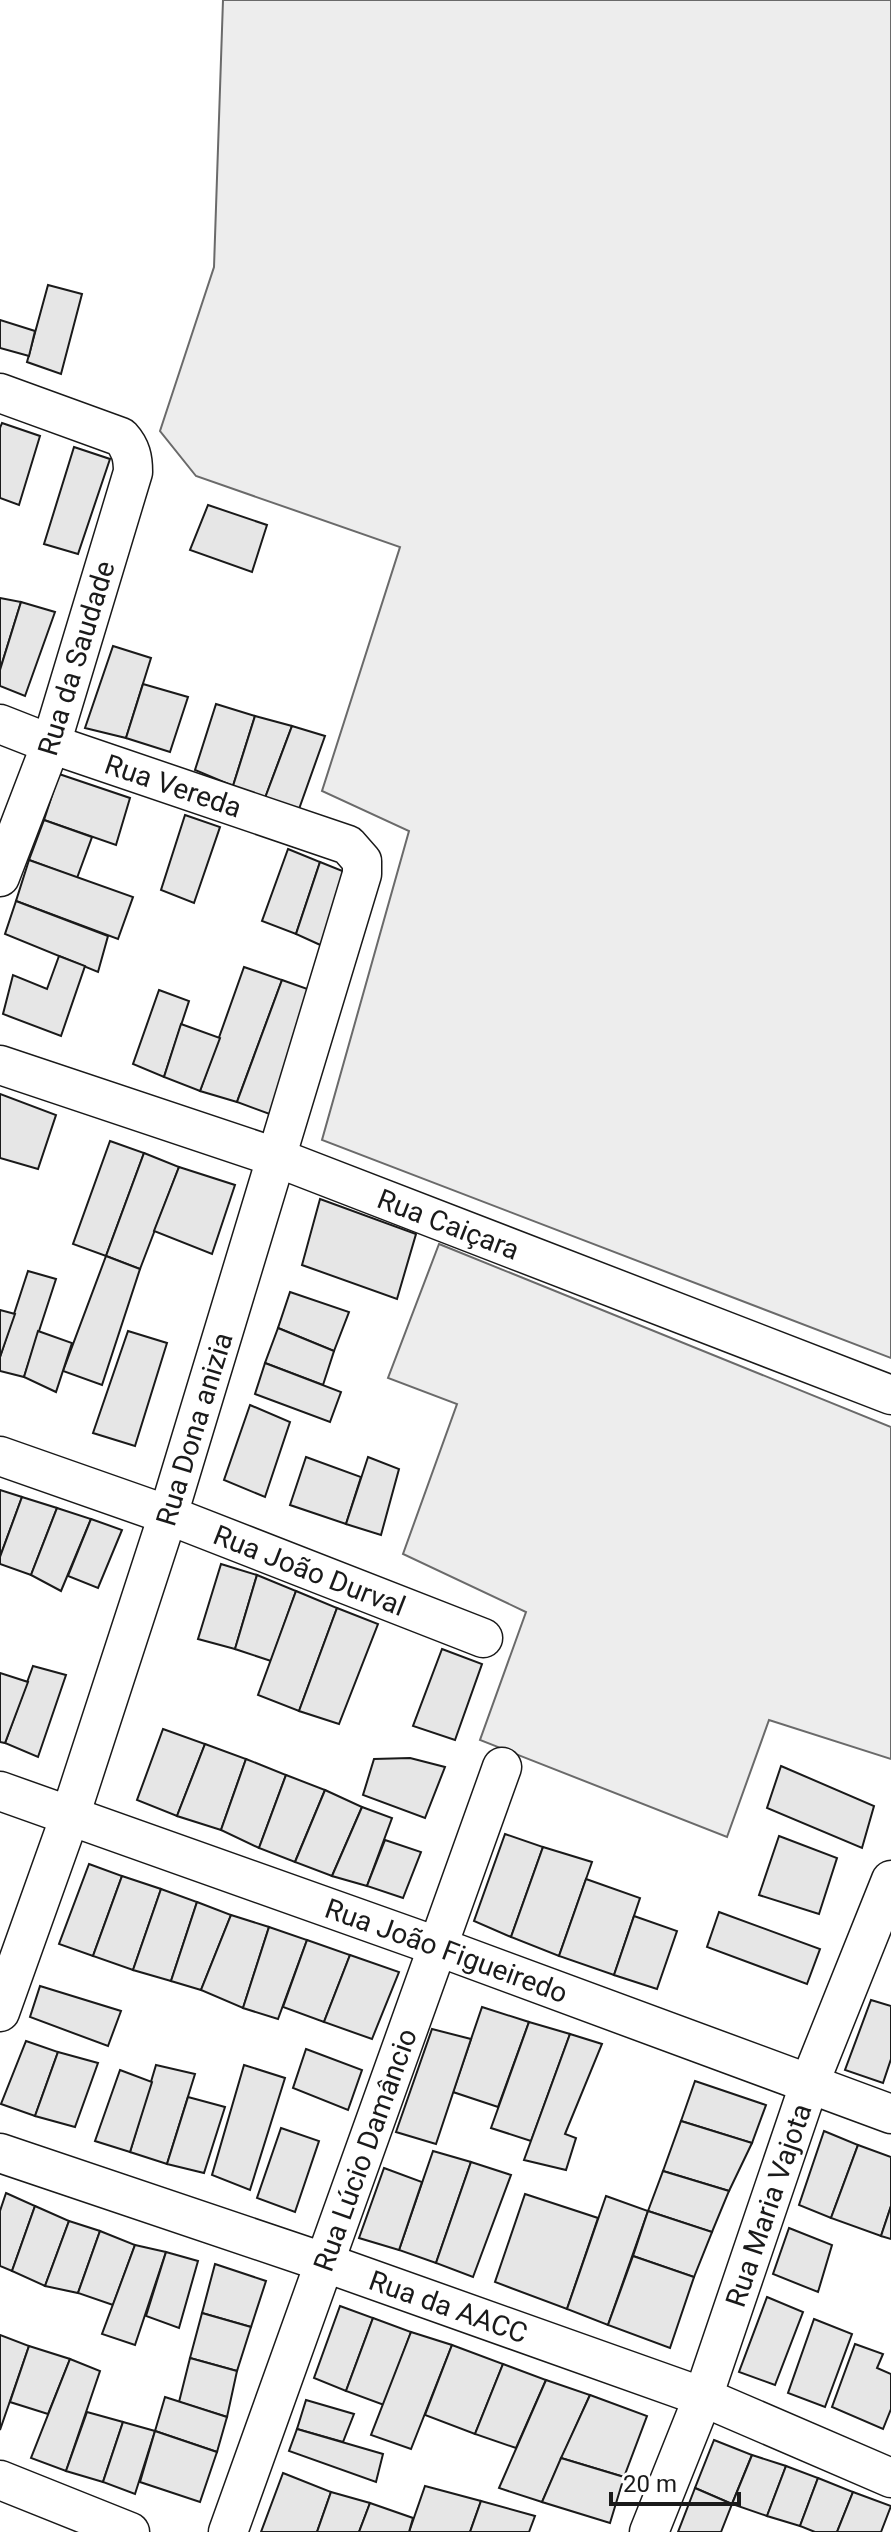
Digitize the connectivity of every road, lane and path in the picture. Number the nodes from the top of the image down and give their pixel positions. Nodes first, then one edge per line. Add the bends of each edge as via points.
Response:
1 (0, 393) edge
2 (0, 724) edge
3 (51, 744) junction
4 (348, 845) joint
5 (0, 877) edge
6 (0, 1065) edge
7 (275, 1157) junction
8 (891, 1395) edge
9 (0, 1456) edge
10 (168, 1515) junction
11 (483, 1638) dead end
12 (502, 1767) dead end
13 (0, 1791) edge
14 (70, 1816) junction
15 (891, 1880) edge
16 (439, 1947) junction
17 (0, 2012) edge
18 (810, 2082) junction
19 (891, 2114) edge
20 (0, 2153) edge
21 (326, 2263) junction
22 (703, 2397) junction
23 (891, 2478) edge
24 (0, 2480) edge
25 (130, 2532) edge
26 (228, 2532) edge
27 (649, 2532) edge

1 - 3 street, Rua da Saudade via 121,437 129,446 133,472
2 - 3 street, Rua Vereda
3 - 4 street, Rua Vereda
3 - 5 street, Rua da Saudade
4 - 7 street, Rua Dona anizia via 362,861 362,874
6 - 7 street, Rua Caiçara
7 - 8 street, Rua Caiçara
7 - 10 street, Rua Dona anizia
9 - 10 street, Rua João Durval
10 - 11 street, Rua João Durval
10 - 14 street, Rua Dona anizia
12 - 16 street, Rua Lúcio Damâncio
13 - 14 street, Rua João Figueiredo
14 - 16 street, Rua João Figueiredo
14 - 17 street, Rua Dona anizia
15 - 18 street, Rua Maria Vajota
16 - 18 street, Rua João Figueiredo
16 - 21 street, Rua Lúcio Damâncio
18 - 19 street, Rua João Figueiredo
18 - 22 street, Rua Maria Vajota
20 - 21 street, Rua da AACC
21 - 22 street, Rua da AACC
21 - 26 street, Rua Lúcio Damâncio
22 - 23 street, Rua da AACC
22 - 27 street, Rua Maria Vajota
24 - 25 street

